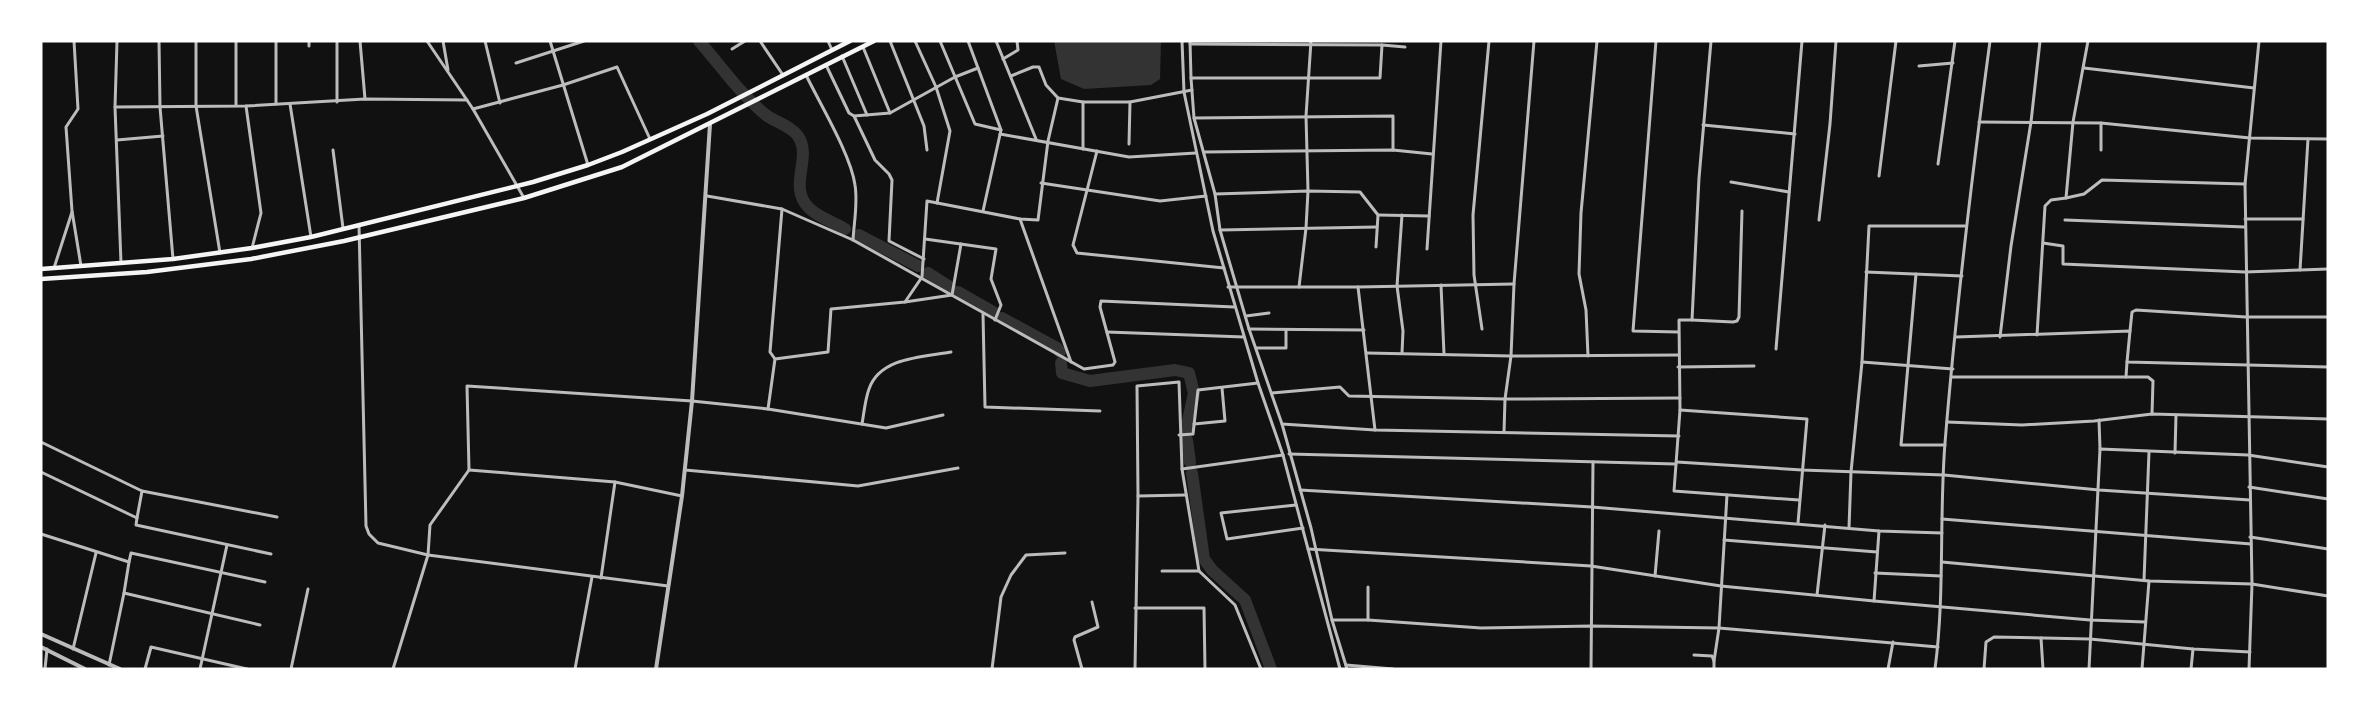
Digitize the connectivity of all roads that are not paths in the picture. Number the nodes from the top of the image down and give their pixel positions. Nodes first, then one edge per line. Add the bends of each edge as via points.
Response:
1 (74, 41) edge
2 (117, 41) edge
3 (159, 41) edge
4 (196, 41) edge
5 (236, 41) edge
6 (276, 41) edge
7 (309, 41) edge
8 (337, 41) edge
9 (360, 41) edge
10 (428, 41) edge
11 (443, 41) edge
12 (485, 41) edge
13 (550, 41) edge
14 (584, 41) edge
15 (745, 41) edge
16 (760, 41) edge
17 (828, 41) edge
18 (850, 41) edge
19 (874, 41) edge
20 (890, 41) edge
21 (915, 41) edge
22 (940, 41) edge
23 (968, 41) edge
24 (996, 41) edge
25 (1017, 41) edge
26 (1182, 41) edge
27 (1441, 41) edge
28 (1489, 41) edge
29 (1534, 41) edge
30 (1597, 41) edge
31 (1656, 41) edge
32 (1710, 41) edge
33 (1802, 41) edge
34 (1836, 41) edge
35 (1896, 41) edge
36 (1955, 41) edge
37 (1990, 41) edge
38 (2040, 41) edge
39 (2088, 41) edge
40 (2259, 41) edge
41 (1190, 42) edge
42 (1311, 42) edge
43 (1382, 45) junction
44 (309, 46) dead end
45 (863, 46) junction
46 (1405, 47) dead end
47 (732, 48) dead end
48 (832, 50) junction
49 (553, 52) junction
50 (842, 56) junction
51 (1003, 59) junction
52 (516, 63) dead end
53 (1953, 63) junction
54 (826, 65) junction
55 (1919, 66) dead end
56 (978, 68) junction
57 (2084, 68) junction
58 (448, 72) junction
59 (783, 75) junction
60 (806, 76) junction
61 (1010, 76) junction
62 (955, 77) junction
63 (1191, 78) junction
64 (1308, 79) junction
65 (563, 85) junction
66 (936, 87) junction
67 (2254, 88) junction
68 (1192, 90) junction
69 (1184, 92) junction
70 (1058, 98) junction
71 (365, 99) junction
72 (467, 100) junction
73 (913, 101) junction
74 (337, 102) junction
75 (1083, 102) junction
76 (1130, 102) junction
77 (500, 103) junction
78 (276, 104) junction
79 (290, 104) junction
80 (236, 105) junction
81 (196, 106) junction
82 (246, 106) junction
83 (160, 107) junction
84 (115, 108) junction
85 (472, 109) junction
86 (890, 113) junction
87 (867, 115) junction
88 (854, 116) junction
89 (1306, 116) junction
90 (1194, 118) junction
91 (1979, 122) junction
92 (2031, 122) junction
93 (2073, 122) junction
94 (2101, 122) junction
95 (710, 124) junction
96 (1703, 125) junction
97 (1001, 132) junction
98 (1796, 134) junction
99 (163, 136) junction
100 (2250, 138) junction
101 (650, 139) junction
102 (1036, 139) junction
103 (2328, 139) edge
104 (117, 140) junction
105 (2308, 140) junction
106 (1048, 141) junction
107 (1130, 144) dead end
108 (1083, 149) junction
109 (333, 150) dead end
110 (927, 150) dead end
111 (1393, 150) junction
112 (2101, 150) dead end
113 (1096, 151) junction
114 (1204, 152) junction
115 (1307, 152) junction
116 (1196, 153) junction
117 (1432, 154) junction
118 (1938, 164) dead end
119 (588, 166) junction
120 (1880, 176) dead end
121 (1731, 182) dead end
122 (1042, 183) junction
123 (2245, 184) junction
124 (517, 186) junction
125 (1087, 190) junction
126 (1308, 191) junction
127 (1789, 192) junction
128 (1215, 194) junction
129 (706, 196) junction
130 (1206, 196) junction
131 (524, 198) junction
132 (2066, 198) junction
133 (938, 203) junction
134 (782, 209) junction
135 (72, 211) junction
136 (983, 211) junction
137 (1742, 211) dead end
138 (1378, 215) junction
139 (1402, 215) junction
140 (1429, 216) junction
141 (1020, 219) junction
142 (2246, 219) junction
143 (2303, 219) junction
144 (1820, 220) dead end
145 (2065, 220) dead end
146 (358, 224) junction
147 (1965, 226) junction
148 (1377, 227) junction
149 (2245, 227) junction
150 (343, 228) junction
151 (1306, 228) junction
152 (1220, 230) junction
153 (311, 236) junction
154 (359, 237) junction
155 (854, 240) junction
156 (925, 240) junction
157 (2043, 243) junction
158 (961, 244) junction
159 (1376, 247) dead end
160 (252, 248) junction
161 (1427, 249) dead end
162 (220, 253) junction
163 (173, 259) junction
164 (924, 259) junction
165 (121, 263) junction
166 (81, 266) junction
167 (54, 268) junction
168 (1224, 268) junction
169 (41, 269) edge
170 (2328, 269) edge
171 (2300, 270) junction
172 (1866, 272) junction
173 (2245, 272) junction
174 (1916, 274) junction
175 (1962, 276) junction
176 (922, 277) junction
177 (41, 279) edge
178 (1514, 284) junction
179 (1441, 285) junction
180 (1237, 286) junction
181 (1397, 286) junction
182 (1476, 286) junction
183 (1228, 287) junction
184 (1299, 287) junction
185 (1358, 288) junction
186 (952, 295) junction
187 (905, 302) junction
188 (1234, 308) junction
189 (1269, 312) dead end
190 (983, 313) junction
191 (1246, 316) junction
192 (2246, 317) junction
193 (2328, 317) edge
194 (996, 320) junction
195 (1692, 320) junction
196 (1249, 329) junction
197 (1482, 329) dead end
198 (1286, 330) junction
199 (1364, 330) junction
200 (2130, 331) junction
201 (1107, 332) junction
202 (1678, 332) junction
203 (2037, 335) junction
204 (1956, 337) junction
205 (2000, 337) junction
206 (1244, 338) junction
207 (1256, 348) junction
208 (1776, 350) dead end
209 (951, 352) dead end
210 (1367, 353) junction
211 (1402, 353) junction
212 (1444, 354) junction
213 (1678, 355) junction
214 (1512, 356) junction
215 (1588, 356) junction
216 (775, 359) junction
217 (1862, 362) junction
218 (2127, 362) junction
219 (1071, 363) junction
220 (1907, 365) junction
221 (2247, 365) junction
222 (1754, 366) dead end
223 (1678, 367) junction
224 (2328, 367) edge
225 (1953, 369) junction
226 (1952, 377) junction
227 (2126, 377) junction
228 (1258, 383) junction
229 (1222, 388) junction
230 (1272, 393) junction
231 (1372, 397) junction
232 (1680, 398) junction
233 (1504, 399) junction
234 (692, 400) junction
235 (768, 409) junction
236 (1680, 410) junction
237 (1100, 411) dead end
238 (2152, 414) junction
239 (943, 415) dead end
240 (2176, 415) junction
241 (2248, 417) junction
242 (2328, 419) edge
243 (2099, 420) junction
244 (1947, 422) junction
245 (862, 424) junction
246 (1194, 424) junction
247 (1282, 424) junction
248 (1375, 430) junction
249 (1504, 432) junction
250 (1179, 434) junction
251 (1679, 436) junction
252 (41, 442) edge
253 (1945, 445) junction
254 (2100, 449) junction
255 (2149, 452) junction
256 (2175, 453) junction
257 (1289, 454) junction
258 (1284, 455) junction
259 (2248, 455) junction
260 (1593, 462) junction
261 (1677, 463) junction
262 (2328, 467) edge
263 (958, 468) dead end
264 (1182, 469) junction
265 (469, 470) junction
266 (685, 470) junction
267 (1802, 470) junction
268 (41, 472) edge
269 (1851, 472) junction
270 (1944, 475) junction
271 (615, 482) junction
272 (2249, 487) junction
273 (1300, 490) junction
274 (2099, 490) junction
275 (142, 491) junction
276 (2148, 493) junction
277 (1186, 495) junction
278 (1727, 495) junction
279 (682, 496) junction
280 (1138, 496) junction
281 (2328, 499) edge
282 (1799, 500) junction
283 (2250, 500) junction
284 (1296, 505) junction
285 (1592, 507) junction
286 (277, 517) dead end
287 (1726, 517) junction
288 (137, 518) junction
289 (1942, 519) junction
290 (1798, 523) junction
291 (1825, 525) junction
292 (1303, 528) junction
293 (1849, 528) junction
294 (1659, 531) dead end
295 (1879, 531) junction
296 (2095, 532) junction
297 (1942, 533) junction
298 (41, 534) edge
299 (2146, 536) junction
300 (2250, 537) junction
301 (1724, 540) junction
302 (2251, 544) junction
303 (227, 545) junction
304 (1822, 547) junction
305 (1317, 549) junction
306 (2328, 549) edge
307 (1308, 550) junction
308 (1877, 552) junction
309 (96, 553) junction
310 (272, 554) dead end
311 (1064, 554) dead end
312 (428, 555) junction
313 (129, 562) junction
314 (1942, 562) junction
315 (1591, 566) junction
316 (1162, 571) dead end
317 (1199, 571) junction
318 (1875, 573) junction
319 (221, 574) junction
320 (2094, 575) junction
321 (1655, 576) junction
322 (1941, 576) junction
323 (592, 577) junction
324 (601, 578) junction
325 (2144, 580) junction
326 (2149, 581) junction
327 (265, 582) dead end
328 (2252, 584) junction
329 (668, 586) junction
330 (1721, 586) junction
331 (1368, 587) dead end
332 (308, 589) dead end
333 (124, 593) junction
334 (1817, 595) junction
335 (2328, 596) edge
336 (1874, 601) junction
337 (1092, 602) dead end
338 (1941, 606) junction
339 (1135, 608) junction
340 (212, 613) junction
341 (1332, 620) junction
342 (1368, 620) junction
343 (2090, 620) junction
344 (2145, 622) junction
345 (260, 625) dead end
346 (1591, 626) junction
347 (1719, 628) junction
348 (41, 634) edge
349 (2041, 638) junction
350 (2090, 639) junction
351 (1893, 642) junction
352 (2143, 643) junction
353 (41, 647) edge
354 (1938, 647) junction
355 (73, 649) junction
356 (2193, 649) junction
357 (47, 650) junction
358 (2250, 652) junction
359 (1694, 655) dead end
360 (203, 659) junction
361 (1714, 661) junction
362 (109, 664) junction
363 (1346, 667) edge
364 (45, 669) edge
365 (85, 669) edge
366 (120, 669) edge
367 (145, 669) edge
368 (200, 669) edge
369 (247, 669) edge
370 (291, 669) edge
371 (393, 669) edge
372 (575, 669) edge
373 (656, 669) edge
374 (992, 669) edge
375 (1082, 669) edge
376 (1135, 669) edge
377 (1205, 669) edge
378 (1261, 669) edge
379 (1340, 669) edge
380 (1392, 669) edge
381 (1591, 669) edge
382 (1714, 669) edge
383 (1888, 669) edge
384 (1935, 669) edge
385 (1984, 669) edge
386 (2043, 669) edge
387 (2089, 669) edge
388 (2142, 669) edge
389 (2191, 669) edge
390 (2249, 669) edge

1 - 135 street via 78,109 66,127
2 - 84 street
3 - 83 street
4 - 81 street
5 - 80 street
6 - 78 street
7 - 44 street
8 - 74 street
9 - 71 street
10 - 58 street
11 - 58 street
12 - 77 street
13 - 49 street
14 - 49 street
15 - 47 street
16 - 59 street
17 - 48 street
18 - 48 main road
19 - 45 main road
20 - 73 street
21 - 66 street
22 - 62 street
23 - 56 street
24 - 51 street
25 - 51 street via 1018,50
26 - 69 street
27 - 117 street
28 - 182 street via 1472,214
29 - 178 street
30 - 215 street via 1581,213 1579,274 1586,310
31 - 202 street via 1633,331
32 - 96 street
33 - 98 street
34 - 144 street
35 - 120 street
36 - 53 street
37 - 91 street
38 - 92 street
39 - 57 street
40 - 67 street
41 - 42 street
41 - 63 street
42 - 43 street
42 - 64 street
43 - 46 street
43 - 64 street via 1380,78
45 - 50 main road
45 - 86 street
48 - 59 main road
49 - 52 street
49 - 65 street
50 - 54 main road
50 - 87 street
51 - 61 street
53 - 55 street
53 - 118 street
54 - 60 main road
54 - 88 street via 849,113
56 - 62 street
56 - 97 street
57 - 67 street
57 - 93 street
58 - 72 street
59 - 101 main road
60 - 95 main road
60 - 155 street via 840,144 854,181
61 - 70 street via 1039,67 1046,85
61 - 102 street
62 - 66 street
62 - 97 street via 975,124
63 - 64 street
63 - 68 street
64 - 89 street
65 - 77 street
65 - 101 street via 617,67
65 - 119 street
66 - 73 street
66 - 133 street via 950,131
67 - 100 street
68 - 69 street
68 - 90 street
69 - 76 street
69 - 116 street
70 - 75 street
70 - 106 street
71 - 72 street
71 - 74 street
72 - 85 street
73 - 86 street
73 - 110 street via 924,126
74 - 79 street
75 - 76 street
75 - 108 street
76 - 107 street
77 - 85 street
78 - 79 street
78 - 82 street
79 - 153 street
80 - 81 street
80 - 82 street
81 - 83 street
81 - 162 street
82 - 160 street via 260,213
83 - 84 street
83 - 99 street
84 - 104 street
85 - 124 street
86 - 87 street
87 - 88 street
88 - 164 street via 875,160 892,180 889,241
89 - 90 street
89 - 111 street via 1393,116
89 - 115 street
90 - 114 street
91 - 92 street
91 - 147 street
92 - 93 street
92 - 205 street
93 - 94 street
93 - 132 street
94 - 100 street
94 - 112 street
95 - 129 street
95 - 131 main road via 622,167
96 - 98 street
96 - 195 street
97 - 102 street
97 - 136 street
98 - 127 street
99 - 104 street
99 - 163 street
100 - 105 street
100 - 123 street
101 - 119 main road
102 - 106 street
103 - 105 street
104 - 165 street
105 - 143 street
106 - 108 street
106 - 122 street
108 - 113 street
109 - 150 street
111 - 115 street
111 - 117 street
113 - 116 street via 1129,157
113 - 125 street
114 - 115 street
114 - 128 street
115 - 126 street
116 - 130 street
117 - 140 street
119 - 124 main road
121 - 127 street
122 - 125 street
122 - 141 street via 1038,220
123 - 132 street via 2107,180 2084,194
123 - 142 street
124 - 131 street
124 - 146 main road
125 - 130 street via 1160,201
125 - 168 street via 1073,245 1077,253
126 - 128 street
126 - 138 street via 1360,192
126 - 151 street
127 - 208 street
128 - 152 street
129 - 134 street
129 - 234 street
130 - 168 street
131 - 154 main road
132 - 157 street via 2051,200 2045,206
133 - 136 street
133 - 156 street via 927,200
134 - 155 street
134 - 216 street via 770,352
135 - 166 street
135 - 167 street
136 - 141 street
137 - 195 street via 1739,318 1733,322
138 - 139 street
138 - 148 street
139 - 140 street
139 - 181 street
140 - 161 street
141 - 219 street
142 - 143 street
142 - 149 street
143 - 171 street
145 - 149 street
146 - 150 main road
146 - 154 street
147 - 172 street via 1869,226
147 - 175 street
148 - 151 street
148 - 159 street
149 - 173 street
150 - 153 main road
151 - 152 street
151 - 184 street
152 - 180 street
153 - 160 main road
154 - 177 main road via 190,268
154 - 312 street via 366,526 378,543
155 - 176 street
156 - 158 street
156 - 164 street
157 - 173 street via 2063,246 2063,264
157 - 203 street
158 - 186 street
158 - 194 street via 996,249 991,279 1002,305
160 - 162 main road
162 - 163 main road
163 - 165 main road
164 - 176 street
165 - 166 main road
166 - 167 main road
167 - 169 main road
168 - 183 street
170 - 171 street
171 - 173 street
172 - 174 street
172 - 217 street
173 - 192 street
174 - 175 street
174 - 220 street
175 - 204 street
176 - 186 street
176 - 187 street
178 - 182 street
178 - 214 street
179 - 181 street
179 - 182 street
179 - 212 street
180 - 183 street
180 - 184 street
180 - 191 street
181 - 185 street
181 - 211 street via 1403,331
182 - 197 street
183 - 188 street
184 - 185 street
185 - 199 street
186 - 187 street
186 - 190 street
187 - 216 street via 831,309 828,352
188 - 201 street via 1104,300 1100,307
188 - 206 street
189 - 191 street
190 - 194 street
190 - 237 street via 985,407
191 - 196 street
192 - 193 street
192 - 200 street via 2136,310 2132,312
192 - 221 street
194 - 219 street
195 - 202 street via 1678,320
196 - 198 street
196 - 207 street
198 - 199 street
198 - 207 street via 1286,348
199 - 210 street
200 - 203 street
200 - 218 street
201 - 206 street
201 - 219 street via 1115,358 1113,365 1089,370
202 - 213 street
203 - 205 street
204 - 205 street
204 - 225 street
206 - 228 street
207 - 230 street
209 - 245 street via 906,360 882,370 869,389
210 - 211 street
210 - 231 street
211 - 212 street
212 - 214 street
213 - 215 street
213 - 223 street
214 - 215 street
214 - 233 street
216 - 235 street
217 - 220 street
217 - 269 street
218 - 221 street
218 - 227 street
220 - 225 street
220 - 253 street via 1901,445
221 - 224 street
221 - 241 street
222 - 223 street
223 - 232 street
225 - 226 street
226 - 227 street
226 - 244 street
227 - 238 street via 2152,378
228 - 229 street
228 - 258 street
229 - 246 street via 1198,390
229 - 246 street via 1225,421
230 - 231 street via 1340,387 1349,396
230 - 247 street
231 - 233 street
231 - 248 street
232 - 233 street
232 - 236 street
233 - 249 street
234 - 235 street
234 - 265 street via 467,386
234 - 266 street
235 - 245 street
236 - 251 street
236 - 267 street via 1807,419
238 - 240 street
238 - 243 street
239 - 245 street via 886,428
240 - 241 street
240 - 256 street
241 - 242 street
241 - 259 street
243 - 244 street via 2022,424
243 - 254 street
244 - 253 street
246 - 250 street via 1193,434
247 - 248 street
247 - 257 street
248 - 249 street
249 - 251 street
250 - 264 street
250 - 280 street via 1179,382 1137,386
251 - 261 street
252 - 275 street
253 - 270 street
254 - 255 street
254 - 274 street
255 - 256 street
255 - 276 street
256 - 259 street
257 - 260 street
257 - 273 street
258 - 264 street
258 - 284 street
259 - 262 street
259 - 272 street
260 - 261 street
260 - 285 street
261 - 267 street
261 - 278 street via 1674,491
263 - 266 street via 858,486
264 - 277 street
265 - 271 street
265 - 312 street via 430,525
266 - 279 street
267 - 269 street
267 - 282 street
268 - 288 street
269 - 270 street
269 - 293 street
270 - 274 street
270 - 289 street
271 - 279 street
271 - 324 street
272 - 281 street
272 - 283 street
273 - 285 street
273 - 305 street
274 - 276 street
274 - 296 street
275 - 286 street
275 - 288 street
276 - 283 street
276 - 299 street
277 - 280 street
277 - 317 street
278 - 282 street
278 - 287 street
279 - 329 street
280 - 339 street
282 - 290 street
283 - 300 street
284 - 292 street
284 - 292 street via 1221,513 1227,539
285 - 287 street
285 - 315 street
287 - 290 street
287 - 301 street
288 - 303 street via 136,525
289 - 296 street
289 - 297 street
290 - 291 street
291 - 293 street
291 - 304 street
292 - 307 street
293 - 295 street
294 - 321 street
295 - 297 street
295 - 308 street
296 - 299 street
296 - 320 street
297 - 314 street
298 - 309 street
299 - 302 street
299 - 325 street
300 - 302 street
300 - 306 street
301 - 304 street
301 - 330 street
302 - 328 street
303 - 310 street
303 - 319 street
304 - 308 street
304 - 334 street
305 - 307 street
305 - 315 street
305 - 341 street
307 - 379 street
308 - 318 street
309 - 313 street
309 - 355 street
311 - 374 street via 1026,555 1011,575 1000,598
312 - 323 street
312 - 371 street
313 - 319 street via 131,553
313 - 333 street
314 - 320 street
314 - 322 street
315 - 321 street
315 - 346 street
316 - 317 street
317 - 378 street via 1236,605
318 - 322 street
318 - 336 street
319 - 327 street
319 - 340 street
320 - 325 street
320 - 343 street
321 - 330 street
322 - 338 street
323 - 324 street
323 - 372 street
324 - 329 street
325 - 326 street
326 - 328 street
326 - 344 street
328 - 335 street
328 - 358 street
329 - 373 street
330 - 334 street
330 - 347 street
331 - 342 street
332 - 370 street
333 - 340 street
333 - 362 street
334 - 336 street
336 - 338 street
337 - 375 street via 1098,627 1074,640
338 - 343 street
338 - 354 street
339 - 376 street
339 - 377 street via 1204,608
340 - 345 street
340 - 360 street
341 - 342 street
341 - 363 street
342 - 346 street via 1481,628
343 - 344 street
343 - 350 street
344 - 352 street
346 - 347 street
346 - 381 street
347 - 351 street
347 - 361 street
348 - 355 street
349 - 350 street
349 - 385 street via 1990,637 1986,642
349 - 386 street
350 - 352 street
350 - 387 street
351 - 354 street
351 - 383 street
352 - 356 street
352 - 388 street
353 - 357 street
354 - 384 street
355 - 362 street
356 - 358 street
356 - 389 street
357 - 364 street
357 - 365 street
358 - 390 street
359 - 361 street via 1712,656
360 - 367 street via 151,647
360 - 368 street
360 - 369 street
361 - 382 street
362 - 366 street
363 - 380 street

